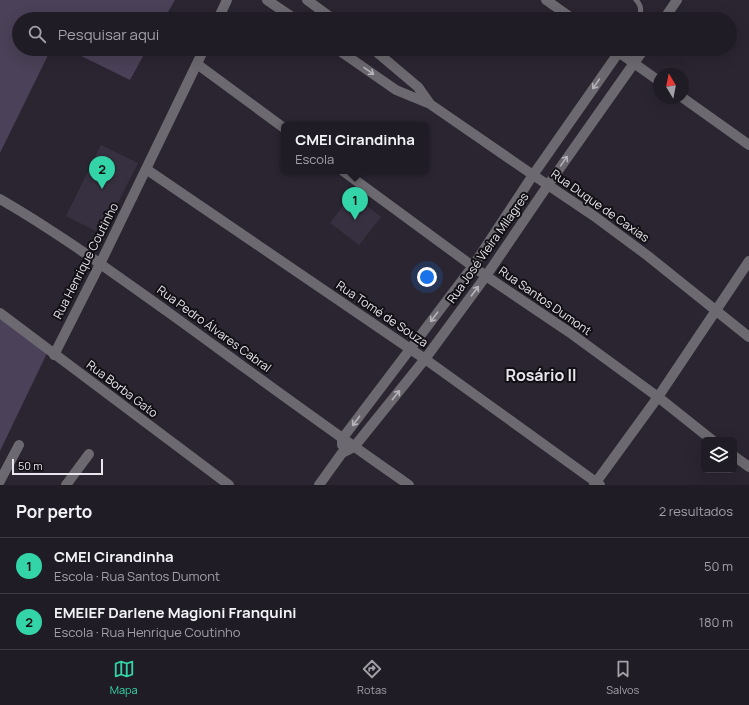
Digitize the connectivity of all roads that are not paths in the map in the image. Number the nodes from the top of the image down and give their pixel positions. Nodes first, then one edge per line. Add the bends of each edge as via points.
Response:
1 (227, 0) edge
2 (268, 0) edge
3 (307, 0) edge
4 (546, 0) edge
5 (636, 0) edge
6 (677, 0) edge
7 (221, 12) edge
8 (285, 12) edge
9 (323, 12) edge
10 (563, 12) edge
11 (640, 12) edge
12 (669, 12) edge
13 (201, 56) edge
14 (347, 56) edge
15 (381, 56) edge
16 (614, 56) edge
17 (625, 56) edge
18 (639, 56) edge
19 (634, 63) junction
20 (197, 64) junction
21 (653, 77) edge
22 (689, 102) edge
23 (430, 104) junction
24 (281, 126) edge
25 (749, 144) edge
26 (146, 170) junction
27 (347, 174) edge
28 (533, 175) junction
29 (548, 185) junction
30 (0, 199) edge
31 (749, 261) edge
32 (100, 264) junction
33 (473, 266) junction
34 (486, 276) junction
35 (715, 311) junction
36 (0, 313) edge
37 (749, 337) edge
38 (410, 349) junction
39 (54, 355) junction
40 (424, 359) junction
41 (658, 397) junction
42 (708, 437) edge
43 (342, 439) junction
44 (20, 445) dead end
45 (354, 447) junction
46 (342, 453) junction
47 (88, 454) dead end
48 (737, 458) edge
49 (749, 467) edge
50 (0, 481) edge
51 (597, 484) edge
52 (66, 485) edge
53 (229, 485) edge
54 (319, 485) edge
55 (409, 485) edge

1 - 7 street
2 - 8 street
3 - 9 street
4 - 10 street
5 - 11 lane via 641,7
6 - 12 street
13 - 20 street, Rua Henrique Coutinho
14 -> 23 street, Rua Duque de Caxias via 396,90
15 - 23 street, Rua Duque de Caxias via 418,87
16 -> 28 street
17 - 19 street
18 - 19 street, Rua José Vieira Milagres
19 - 21 street
29 -> 19 street, Rua José Vieira Milagres
20 - 24 street
20 - 26 street, Rua Henrique Coutinho
22 - 25 street
23 - 28 street, Rua Duque de Caxias
26 - 32 street, Rua Henrique Coutinho
26 - 38 street, Rua Tomé de Souza
27 - 33 street, Rua Santos Dumont
28 - 29 street, Rua Duque de Caxias
28 - 33 street
29 - 34 street, Rua José Vieira Milagres
29 - 35 street, Rua Duque de Caxias via 648,256
30 - 32 street, Rua Pedro Álvares Cabral via 45,225
31 - 35 street
32 - 39 street, Rua Henrique Coutinho
32 - 43 street, Rua Pedro Álvares Cabral
33 - 34 street, Rua Santos Dumont
33 -> 38 street
40 -> 34 street, Rua José Vieira Milagres
34 - 41 street, Rua Santos Dumont
35 - 37 street, Rua Duque de Caxias
35 - 41 street
36 - 39 street, Rua Borba Gato
38 - 40 street, Rua Tomé de Souza
38 -> 43 street
39 - 53 street, Rua Borba Gato
45 -> 40 street, Rua José Vieira Milagres
40 - 51 street, Rua Tomé de Souza
41 - 42 street, Rua Santos Dumont
41 - 51 street
43 - 45 street, Rua Pedro Álvares Cabral
43 - 46 street
44 - 50 street
45 - 46 street, Rua José Vieira Milagres
45 - 55 street, Rua Pedro Álvares Cabral
46 - 54 street, Rua José Vieira Milagres
47 - 52 street
48 - 49 street

